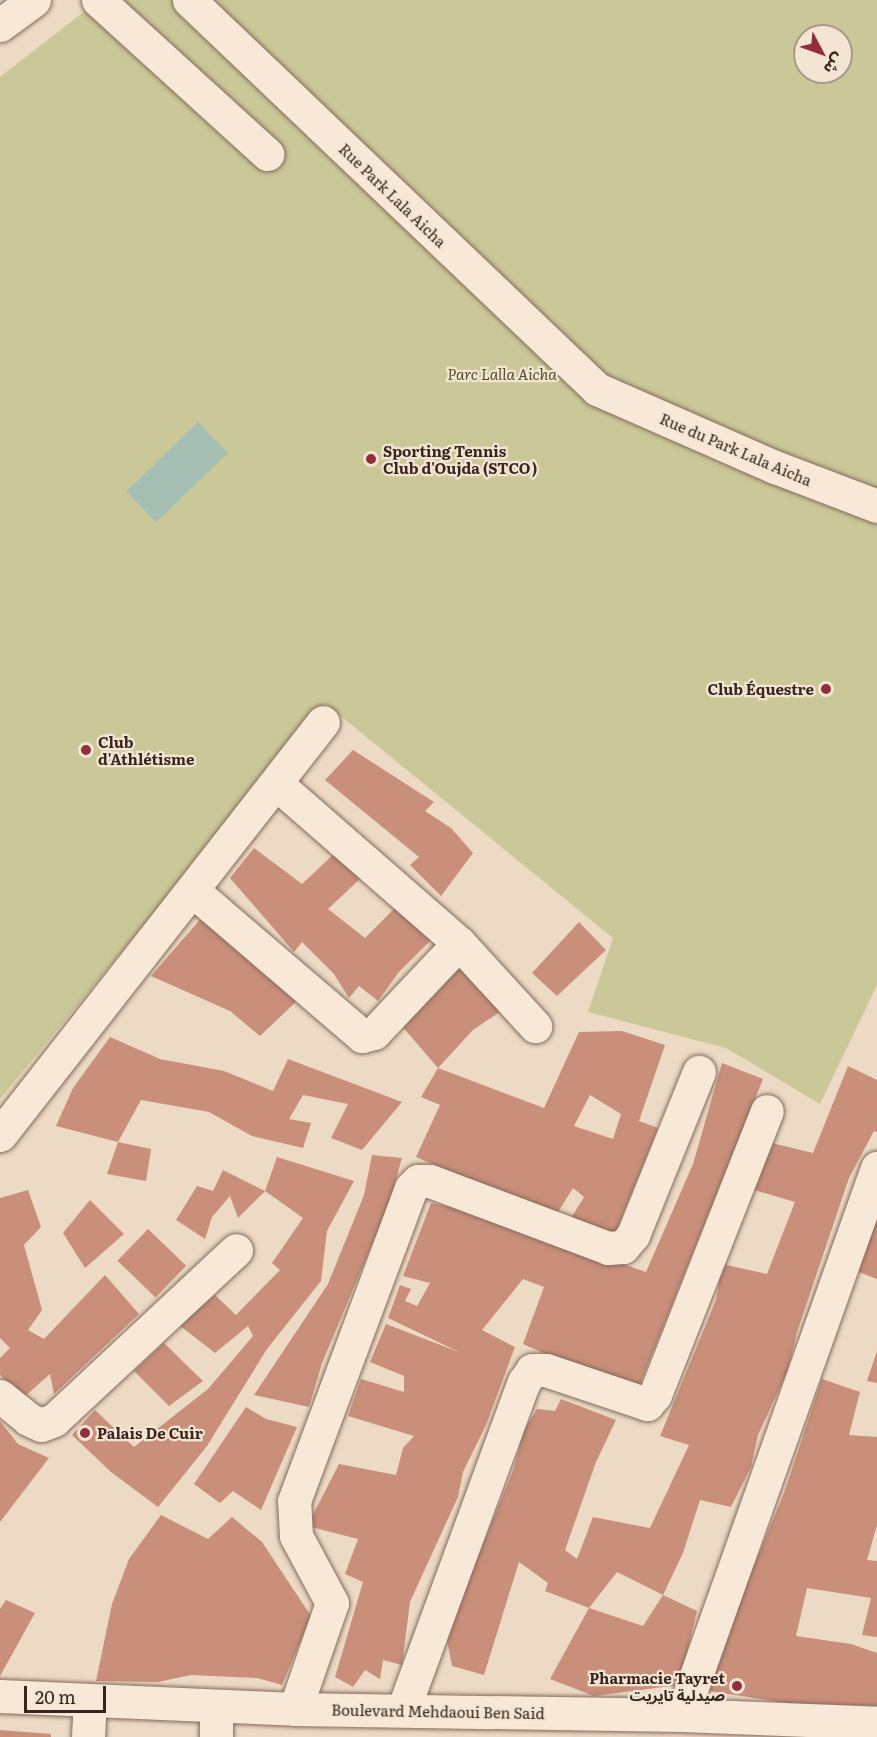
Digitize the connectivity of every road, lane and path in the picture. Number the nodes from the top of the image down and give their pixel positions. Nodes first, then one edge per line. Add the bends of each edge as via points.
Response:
1 (34, 0) edge
2 (98, 0) edge
3 (189, 0) edge
4 (0, 26) edge
5 (267, 154) dead end
6 (597, 389) joint
7 (877, 506) edge
8 (323, 722) dead end
9 (277, 784) junction
10 (192, 891) junction
11 (459, 942) junction
12 (535, 1026) dead end
13 (699, 1072) dead end
14 (767, 1111) dead end
15 (0, 1135) edge
16 (877, 1168) edge
17 (236, 1250) dead end
18 (0, 1396) edge
19 (0, 1696) edge
20 (90, 1701) junction
21 (295, 1709) junction
22 (403, 1710) junction
23 (682, 1715) junction
24 (216, 1722) edge
25 (877, 1723) edge
26 (88, 1737) edge

1 - 4 street
2 - 5 street
3 - 6 street, Rue Park Lala Aicha
6 - 7 street, Rue du Park Lala Aicha via 775,467
8 - 9 street
9 - 10 street
9 - 11 street
10 - 11 street via 362,1036 375,1033
10 - 15 street
11 - 12 street
13 - 21 street via 633,1235 623,1247 608,1248 430,1181 418,1180 411,1188 294,1501 296,1536 332,1603
14 - 22 street via 655,1395 647,1404 546,1370 532,1370 524,1382
16 - 23 street
17 - 18 street via 54,1420 41,1425
19 - 20 street, Boulevard Mehdaoui Ben Said
20 - 24 street, Boulevard Mehdaoui Ben Said
20 - 26 street
21 - 22 street, Boulevard Mehdaoui Ben Said
21 - 24 street, Boulevard Mehdaoui Ben Said
22 - 23 street, Boulevard Mehdaoui Ben Said
23 - 25 street, Boulevard Mehdaoui Ben Said

